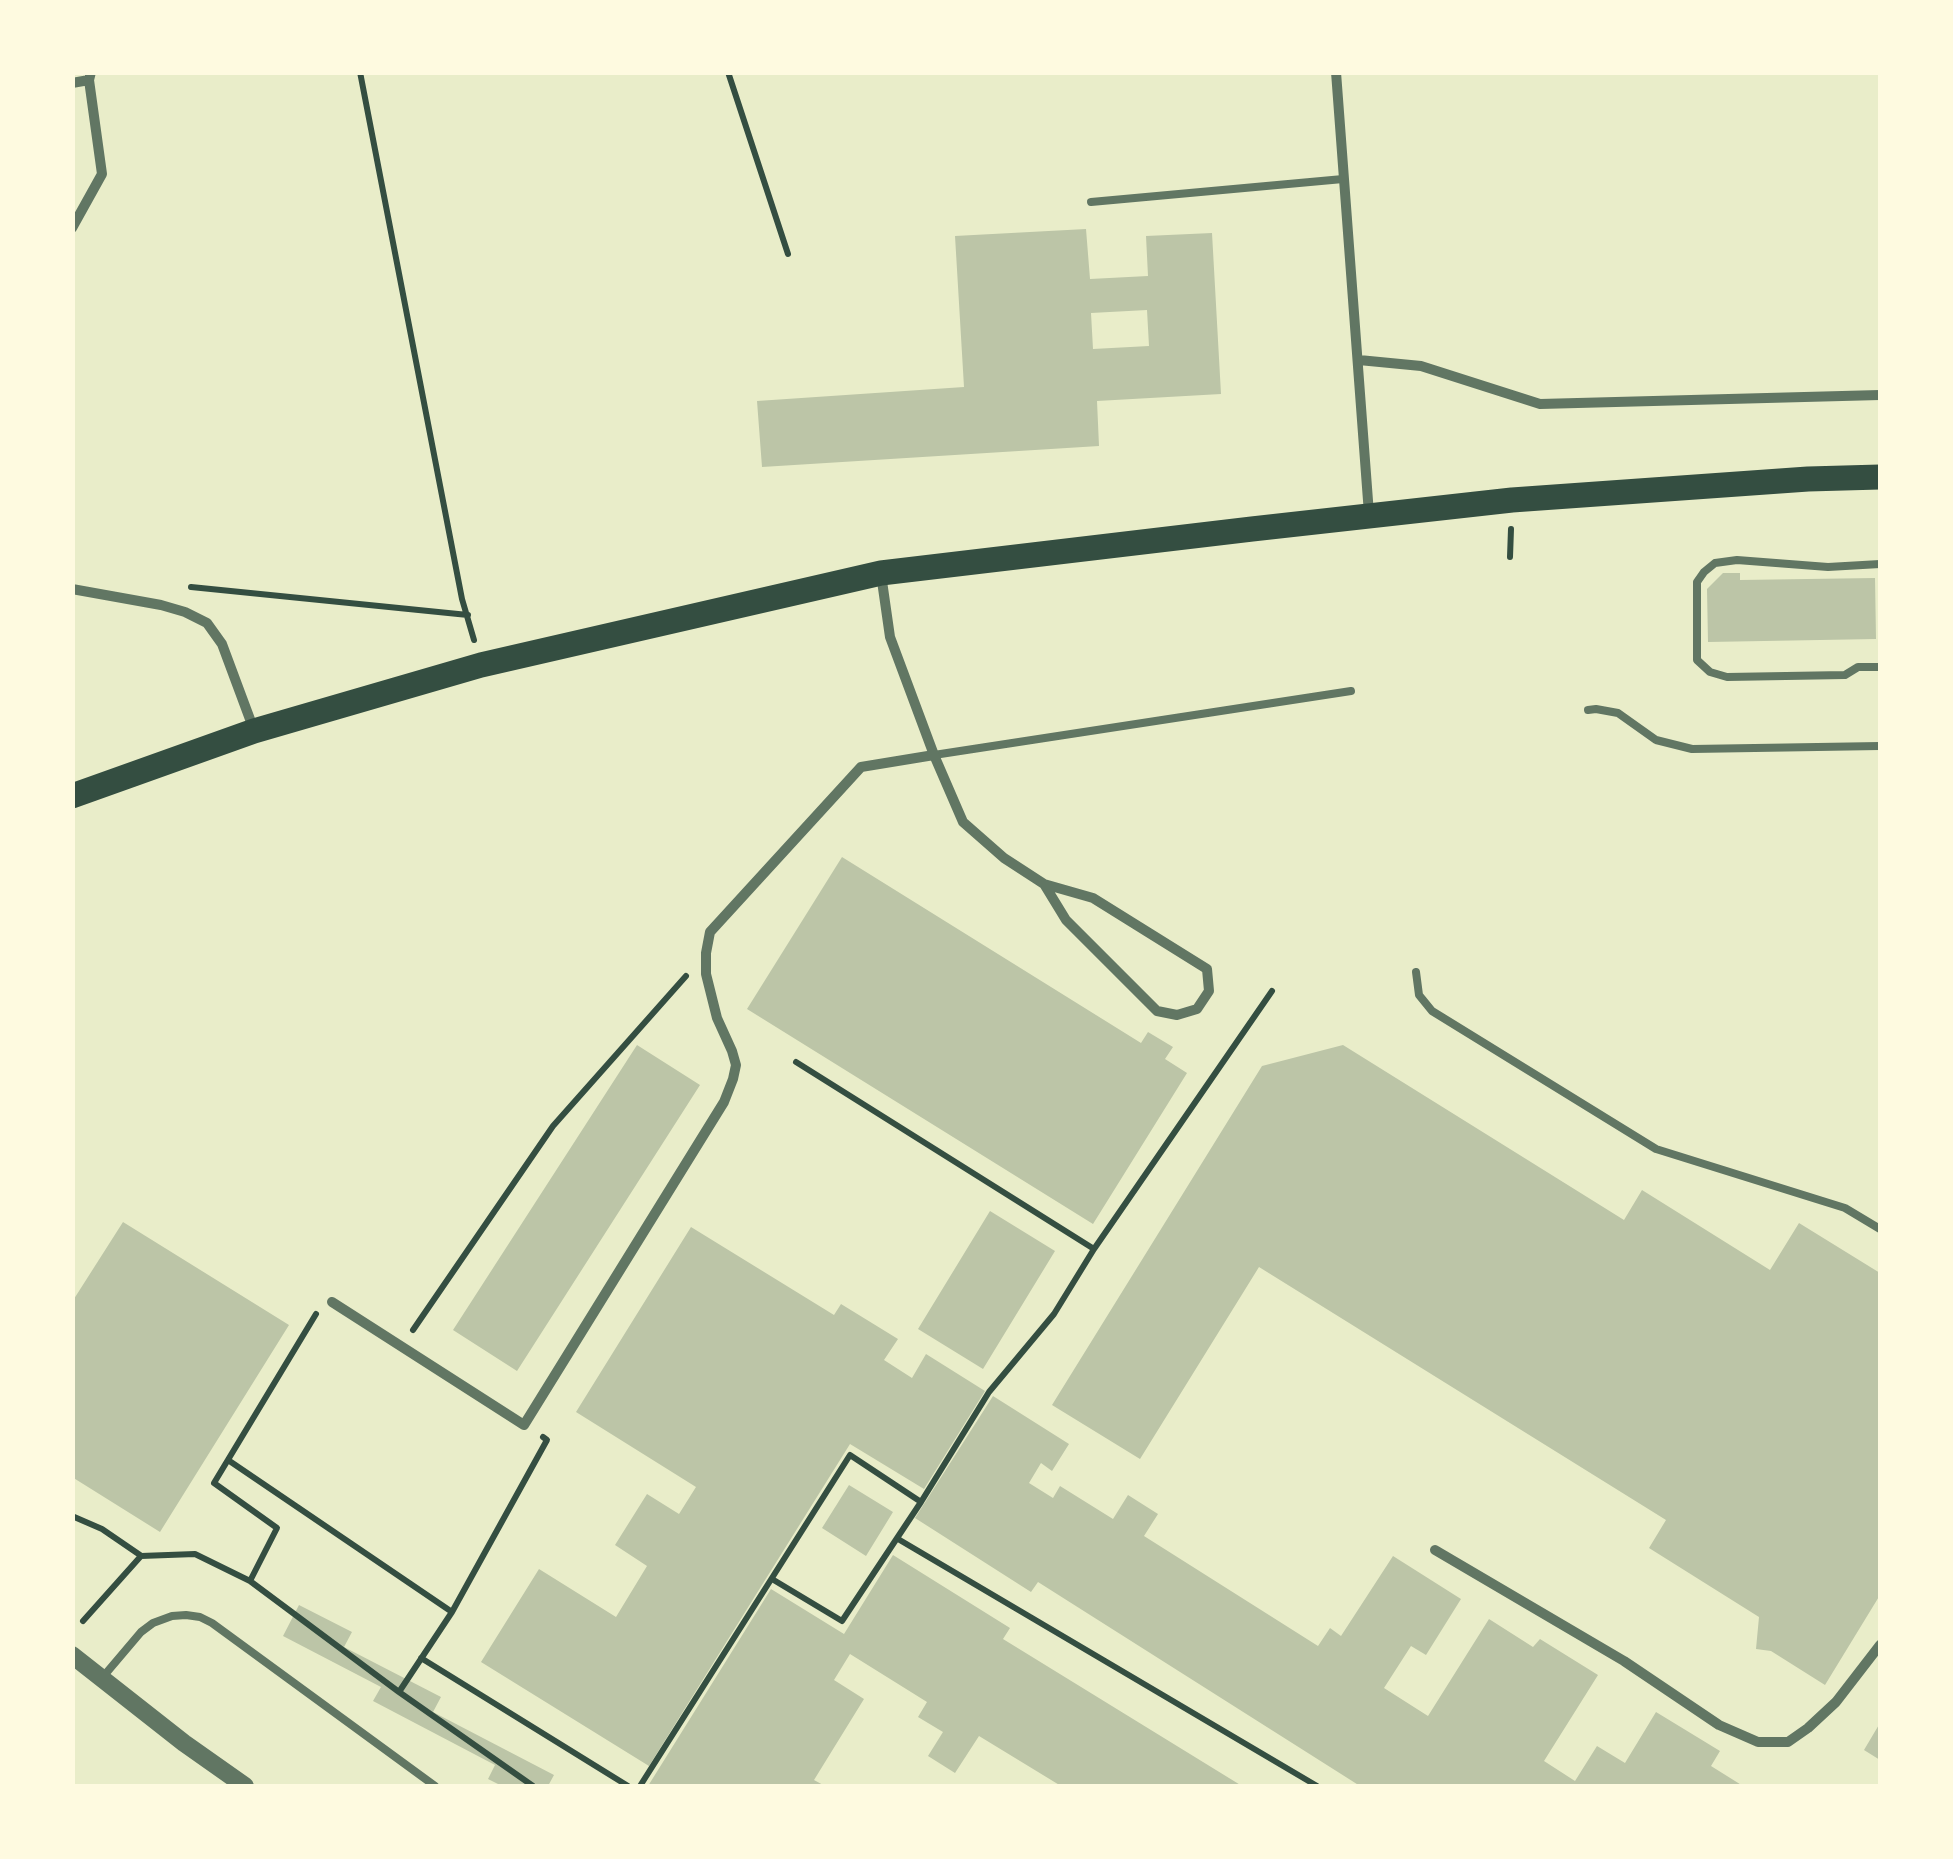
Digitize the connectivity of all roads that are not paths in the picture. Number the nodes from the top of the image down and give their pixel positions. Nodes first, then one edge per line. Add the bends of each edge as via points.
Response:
1 (1336, 72) edge
2 (90, 76) edge
3 (72, 83) edge
4 (1343, 180) junction
5 (1091, 202) dead end
6 (72, 228) edge
7 (1359, 360) junction
8 (1880, 395) edge
9 (1880, 476) edge
10 (1369, 515) junction
11 (1880, 564) edge
12 (880, 574) junction
13 (72, 590) edge
14 (1880, 667) edge
15 (1351, 690) dead end
16 (1588, 710) dead end
17 (254, 732) junction
18 (1880, 746) edge
19 (934, 755) junction
20 (72, 796) edge
21 (1044, 884) junction
22 (1416, 972) dead end
23 (1880, 1229) edge
24 (332, 1302) dead end
25 (1435, 1550) dead end
26 (1880, 1645) edge
27 (72, 1655) edge
28 (102, 1678) junction
29 (245, 1786) edge
30 (435, 1786) edge

1 - 4 street
2 - 3 street
2 - 6 street via 102,174
4 - 5 lane
4 - 7 street
7 - 8 street via 1422,366 1540,404
7 - 10 street
9 - 10 main road
10 - 12 main road
11 - 14 lane via 1715,563 1697,582 1697,660 1727,677
12 - 17 main road via 480,665
12 - 19 street via 890,637
13 - 17 street via 161,605 207,623 222,644
15 - 19 lane
16 - 18 lane via 1618,713 1656,740 1692,749
17 - 20 main road
19 - 21 street via 963,822
19 - 24 street via 861,767 710,932 706,974 736,1066 729,1090 524,1425
21 - 21 street via 1093,898 1207,969 1208,991 1197,1009 1177,1015 1156,1011 1066,920
22 - 23 lane via 1419,995 1432,1011 1656,1149 1845,1208
25 - 26 street via 1719,1725 1758,1742 1788,1742 1808,1728
27 - 28 street
28 - 29 street
28 - 30 lane via 153,1623 200,1617

